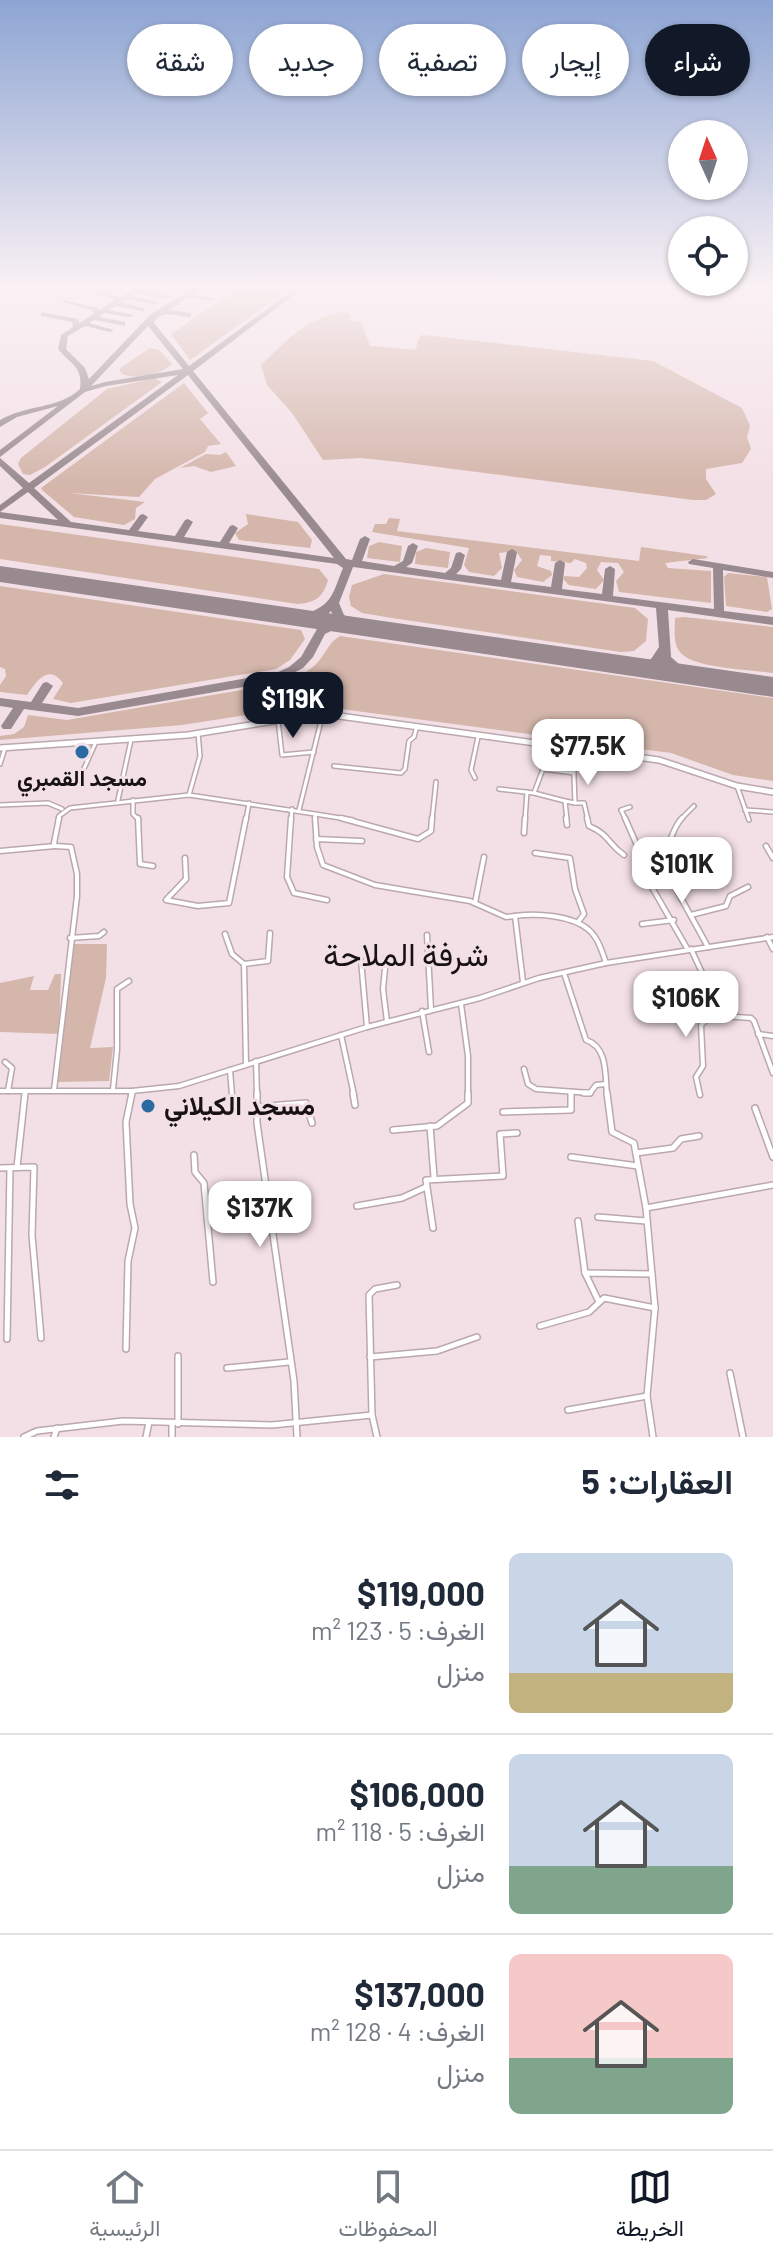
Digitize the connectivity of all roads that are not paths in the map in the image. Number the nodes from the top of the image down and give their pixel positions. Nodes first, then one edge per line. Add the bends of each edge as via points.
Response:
1 (322, 715) junction
2 (278, 720) junction
3 (417, 726) junction
4 (198, 733) junction
5 (479, 735) junction
6 (131, 740) junction
7 (95, 743) junction
8 (2, 748) edge
9 (573, 748) junction
10 (314, 752) junction
11 (0, 764) edge
12 (334, 766) dead end
13 (574, 773) junction
14 (475, 778) dead end
15 (436, 782) dead end
16 (59, 784) dead end
17 (737, 786) junction
18 (499, 789) dead end
19 (527, 792) junction
20 (773, 792) edge
21 (534, 793) junction
22 (189, 795) junction
23 (118, 800) junction
24 (133, 800) junction
25 (565, 801) junction
26 (249, 803) junction
27 (575, 803) junction
28 (0, 805) edge
29 (694, 806) dead end
30 (630, 807) dead end
31 (292, 808) junction
32 (64, 810) junction
33 (299, 810) junction
34 (745, 810) junction
35 (773, 812) edge
36 (315, 814) junction
37 (749, 821) dead end
38 (567, 825) dead end
39 (524, 833) dead end
40 (316, 839) junction
41 (362, 841) dead end
42 (55, 846) junction
43 (766, 846) dead end
44 (0, 851) edge
45 (535, 853) dead end
46 (624, 855) dead end
47 (484, 857) dead end
48 (185, 858) dead end
49 (773, 858) edge
50 (660, 860) junction
51 (153, 866) dead end
52 (646, 877) dead end
53 (748, 887) dead end
54 (327, 900) dead end
55 (475, 903) junction
56 (691, 915) junction
57 (515, 916) junction
58 (674, 920) junction
59 (578, 922) junction
60 (642, 924) dead end
61 (104, 932) dead end
62 (270, 933) dead end
63 (225, 934) dead end
64 (427, 935) dead end
65 (770, 937) edge
66 (70, 938) junction
67 (708, 947) junction
68 (689, 949) junction
69 (773, 949) edge
70 (386, 958) dead end
71 (361, 960) dead end
72 (606, 963) junction
73 (244, 964) junction
74 (564, 973) junction
75 (129, 981) dead end
76 (523, 982) junction
77 (461, 1004) junction
78 (431, 1009) junction
79 (422, 1011) junction
80 (722, 1016) junction
81 (387, 1022) junction
82 (367, 1027) junction
83 (758, 1034) junction
84 (341, 1035) junction
85 (773, 1036) edge
86 (429, 1052) dead end
87 (256, 1061) junction
88 (5, 1062) dead end
89 (246, 1064) junction
90 (524, 1069) dead end
91 (230, 1070) junction
92 (773, 1073) edge
93 (606, 1084) junction
94 (113, 1089) junction
95 (54, 1090) junction
96 (0, 1091) edge
97 (8, 1091) junction
98 (132, 1091) junction
99 (25, 1092) junction
100 (571, 1092) junction
101 (232, 1095) dead end
102 (700, 1095) dead end
103 (355, 1105) dead end
104 (256, 1107) junction
105 (755, 1108) dead end
106 (503, 1112) dead end
107 (312, 1123) dead end
108 (430, 1126) junction
109 (393, 1130) dead end
110 (517, 1133) dead end
111 (699, 1136) dead end
112 (636, 1153) junction
113 (194, 1155) dead end
114 (571, 1157) dead end
115 (773, 1157) edge
116 (638, 1166) junction
117 (14, 1167) junction
118 (0, 1168) edge
119 (434, 1177) junction
120 (773, 1185) edge
121 (426, 1187) junction
122 (267, 1198) junction
123 (357, 1206) dead end
124 (646, 1208) junction
125 (207, 1216) junction
126 (598, 1217) dead end
127 (578, 1221) dead end
128 (646, 1221) junction
129 (433, 1228) dead end
130 (585, 1273) junction
131 (652, 1274) junction
132 (213, 1282) dead end
133 (397, 1285) dead end
134 (598, 1300) junction
135 (655, 1308) junction
136 (540, 1326) dead end
137 (477, 1337) dead end
138 (41, 1338) dead end
139 (7, 1339) dead end
140 (126, 1349) dead end
141 (178, 1356) dead end
142 (370, 1357) junction
143 (289, 1362) junction
144 (227, 1368) dead end
145 (730, 1373) dead end
146 (647, 1396) junction
147 (568, 1410) dead end
148 (372, 1415) junction
149 (149, 1422) junction
150 (296, 1423) junction
151 (175, 1424) junction
152 (57, 1428) junction
153 (24, 1437) edge
154 (54, 1437) edge
155 (146, 1437) edge
156 (172, 1437) edge
157 (297, 1437) edge
158 (377, 1437) edge
159 (653, 1437) edge
160 (743, 1437) edge

1 - 2 main road
1 - 3 main road
1 - 10 street
2 - 4 main road
2 - 10 street via 282,755
3 - 5 main road
3 - 12 street via 401,773
4 - 6 main road
4 - 22 street via 200,756
5 - 9 main road
5 - 14 street via 471,770
6 - 7 main road
6 - 23 street
7 - 8 main road
7 - 16 street via 79,780
8 - 11 street
9 - 13 street
9 - 17 main road via 666,761
10 - 33 street
13 - 21 street via 543,769
13 - 27 street
15 - 36 street via 431,831 418,839
17 - 20 main road
17 - 34 street
18 - 19 street
19 - 21 street
19 - 39 street
21 - 25 street
22 - 24 street
22 - 26 street
23 - 24 street
23 - 32 street
24 - 51 street via 141,865
25 - 27 street
25 - 38 street
26 - 31 street
26 - 48 street via 229,903 198,906 166,900 186,879
27 - 46 street via 584,803 589,826 606,833
28 - 32 street via 48,803
29 - 50 street via 672,829
30 - 50 street via 622,811 643,859
31 - 33 street
31 - 54 street via 288,881 294,893
32 - 42 street
33 - 36 street
34 - 35 street
34 - 37 street
36 - 40 street
40 - 41 street
40 - 55 street via 321,864 348,875
42 - 44 street
42 - 66 street via 71,847 74,855 77,896
43 - 49 street
45 - 59 street via 570,858 584,914
47 - 55 street
50 - 56 street
52 - 58 street
53 - 56 street via 730,896 726,906
55 - 57 street
56 - 67 street
57 - 59 street
57 - 76 street
58 - 60 street
58 - 68 street
59 - 72 street via 594,935
61 - 66 street
62 - 73 street via 268,961
63 - 73 street via 232,954
64 - 78 street
65 - 67 street
65 - 69 street
66 - 95 street
67 - 68 street
68 - 72 street
68 - 80 street
70 - 81 street
71 - 82 street
72 - 74 street
73 - 89 street
74 - 76 street
74 - 93 street via 586,1040 600,1049
75 - 94 street via 117,989
76 - 77 street
77 - 78 street
77 - 108 street via 468,1103
78 - 79 street
79 - 81 street
79 - 86 street
80 - 83 street via 751,1018
80 - 102 street via 701,1025 703,1066 696,1077
81 - 82 street
82 - 84 street
83 - 85 street
83 - 92 street
84 - 87 street
84 - 103 street
87 - 89 street
87 - 104 street
88 - 97 street via 12,1068
89 - 91 street
90 - 100 street via 533,1088
91 - 98 street via 179,1086
91 - 101 street
93 - 100 street via 596,1085 590,1093
93 - 112 street via 612,1132 630,1139
94 - 95 street
94 - 98 street
95 - 99 street
96 - 97 street
97 - 99 street
98 - 140 street via 126,1122 135,1228 128,1261
99 - 117 street
100 - 106 street via 569,1111
104 - 107 street via 306,1103
104 - 122 street
105 - 115 street
108 - 109 street
108 - 119 street
110 - 119 street via 500,1134 503,1176
111 - 112 street via 681,1139 673,1148
112 - 116 street
113 - 125 street
114 - 116 street
116 - 124 street
117 - 118 street
117 - 138 street via 34,1170 32,1235
117 - 139 street
119 - 121 street via 426,1180
120 - 124 street
121 - 123 street via 402,1198
121 - 129 street
122 - 125 street
122 - 143 street
124 - 128 street
125 - 132 street
126 - 128 street
127 - 130 street
128 - 131 street
130 - 131 street
130 - 134 street
131 - 135 street
133 - 142 street via 371,1292
134 - 135 street
134 - 136 street via 587,1313
135 - 146 street
137 - 142 street via 437,1351
141 - 151 street
142 - 148 street
143 - 144 street
143 - 150 street
145 - 160 street
146 - 147 street
146 - 159 street
148 - 150 street
148 - 158 street
149 - 151 street
149 - 152 street
149 - 155 street
150 - 151 street
150 - 157 street
151 - 156 street
152 - 153 street
152 - 154 street

